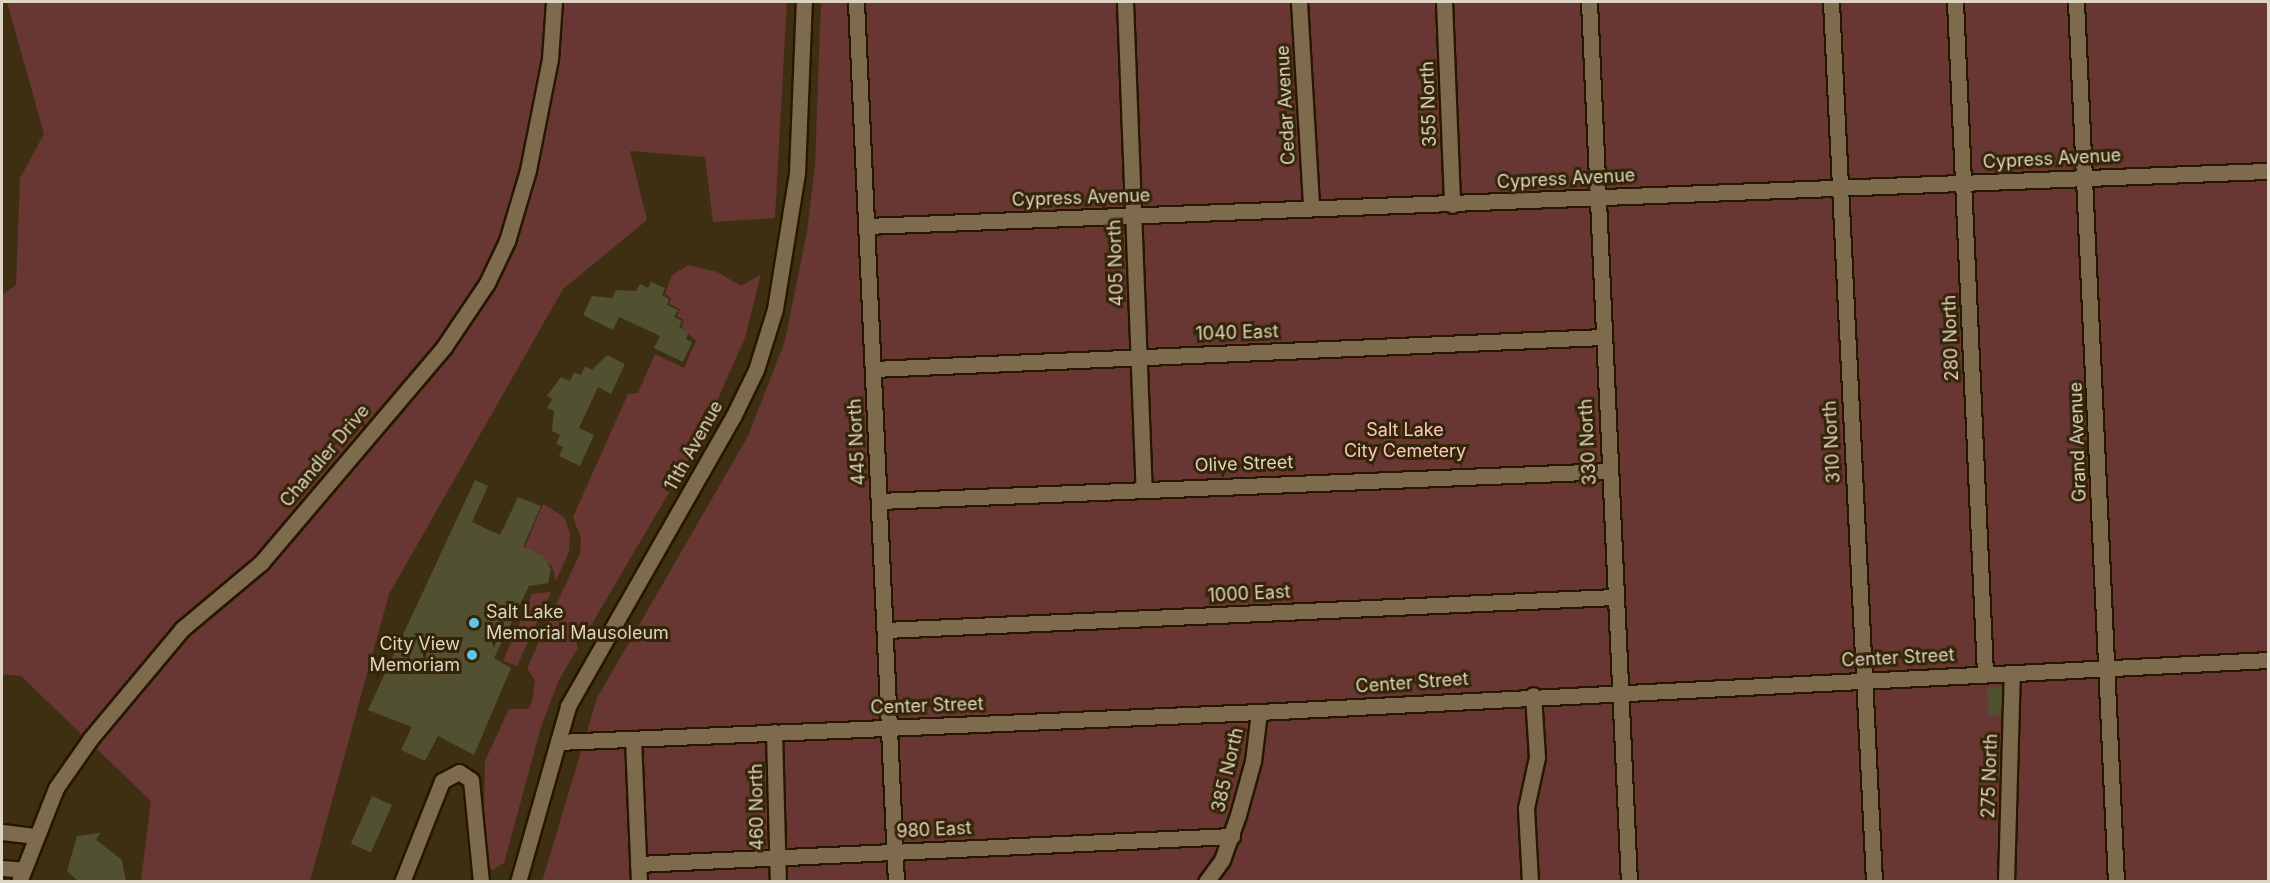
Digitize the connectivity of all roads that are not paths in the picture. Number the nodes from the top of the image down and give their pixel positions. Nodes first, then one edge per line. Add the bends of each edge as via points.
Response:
1 (554, 2) edge
2 (804, 2) edge
3 (856, 2) edge
4 (1125, 2) edge
5 (1299, 2) edge
6 (1444, 2) edge
7 (1589, 2) edge
8 (1831, 2) edge
9 (1955, 2) edge
10 (2076, 2) edge
11 (2268, 171) edge
12 (2086, 176) junction
13 (1964, 183) junction
14 (1840, 187) junction
15 (1596, 196) junction
16 (1452, 205) junction
17 (1311, 206) junction
18 (1134, 216) junction
19 (866, 226) junction
20 (1603, 337) junction
21 (1139, 356) junction
22 (873, 369) junction
23 (1609, 471) junction
24 (1144, 487) junction
25 (879, 501) junction
26 (1615, 597) junction
27 (885, 630) junction
28 (2268, 660) edge
29 (2106, 668) junction
30 (2013, 673) junction
31 (1985, 674) junction
32 (1863, 680) junction
33 (1620, 690) junction
34 (1533, 695) junction
35 (1259, 712) junction
36 (890, 727) junction
37 (774, 732) junction
38 (633, 739) junction
39 (558, 742) junction
40 (2, 832) edge
41 (34, 836) junction
42 (1232, 836) junction
43 (895, 852) junction
44 (777, 857) junction
45 (638, 864) junction
46 (2, 868) edge
47 (21, 876) edge
48 (402, 882) edge
49 (481, 882) edge
50 (518, 882) edge
51 (639, 882) edge
52 (778, 882) edge
53 (897, 882) edge
54 (1206, 882) edge
55 (1530, 882) edge
56 (1629, 882) edge
57 (1875, 882) edge
58 (2007, 882) edge
59 (2116, 882) edge

1 - 41 street, Chandler Drive via 550,59 519,203 507,241 467,316 261,562 160,653 56,788
2 - 39 street, 11th Avenue via 797,173 775,309 756,369 733,417 568,706
3 - 19 street, 445 North
4 - 18 street, 405 North
5 - 17 street, Cedar Avenue
6 - 16 street, 355 North
7 - 15 street, 330 North
8 - 14 street, 310 North
9 - 13 street, 280 North
10 - 12 street, Grand Avenue
11 - 12 street, Cypress Avenue
12 - 13 street, Cypress Avenue
12 - 29 street, Grand Avenue
13 - 14 street, Cypress Avenue
13 - 31 street, 280 North
14 - 15 street, Cypress Avenue
14 - 32 street, 310 North
15 - 16 street, Cypress Avenue
15 - 20 street, 330 North
16 - 17 street, Cypress Avenue
17 - 18 street, Cypress Avenue
18 - 19 street, Cypress Avenue
18 - 21 street, 405 North
19 - 22 street, 445 North
20 - 21 street, 1040 East
20 - 23 street, 330 North
21 - 22 street, 1040 East
21 - 24 street, 405 North
22 - 25 street, 445 North
23 - 24 street, Olive Street
23 - 26 street, 330 North
24 - 25 street, Olive Street
25 - 27 street, 445 North
26 - 27 street, 1000 East
26 - 33 street, 330 North
27 - 36 street, 445 North
28 - 29 street, Center Street
29 - 30 street, Center Street
29 - 59 street, Grand Avenue
30 - 31 street, Center Street
30 - 58 street, 275 North
31 - 32 street, Center Street
32 - 33 street, Center Street
32 - 57 street, 310 North
33 - 34 street, Center Street
33 - 56 street, 330 North
34 - 35 street, Center Street
34 - 55 street via 1537,757 1526,808
35 - 36 street, Center Street
35 - 42 street, 385 North via 1253,761
36 - 37 street, Center Street
36 - 43 street, 445 North
37 - 38 street, Center Street
37 - 44 street, 460 North
38 - 39 street, Center Street
38 - 45 street
39 - 50 street, 11th Avenue
40 - 41 street
41 - 47 street, Chandler Drive
42 - 43 street, 980 East
42 - 54 street
43 - 44 street, 980 East
43 - 53 street, 445 North
44 - 45 street, 980 East
44 - 52 street, 460 North
45 - 51 street
46 - 47 street
48 - 49 street via 442,781 459,772 471,780

